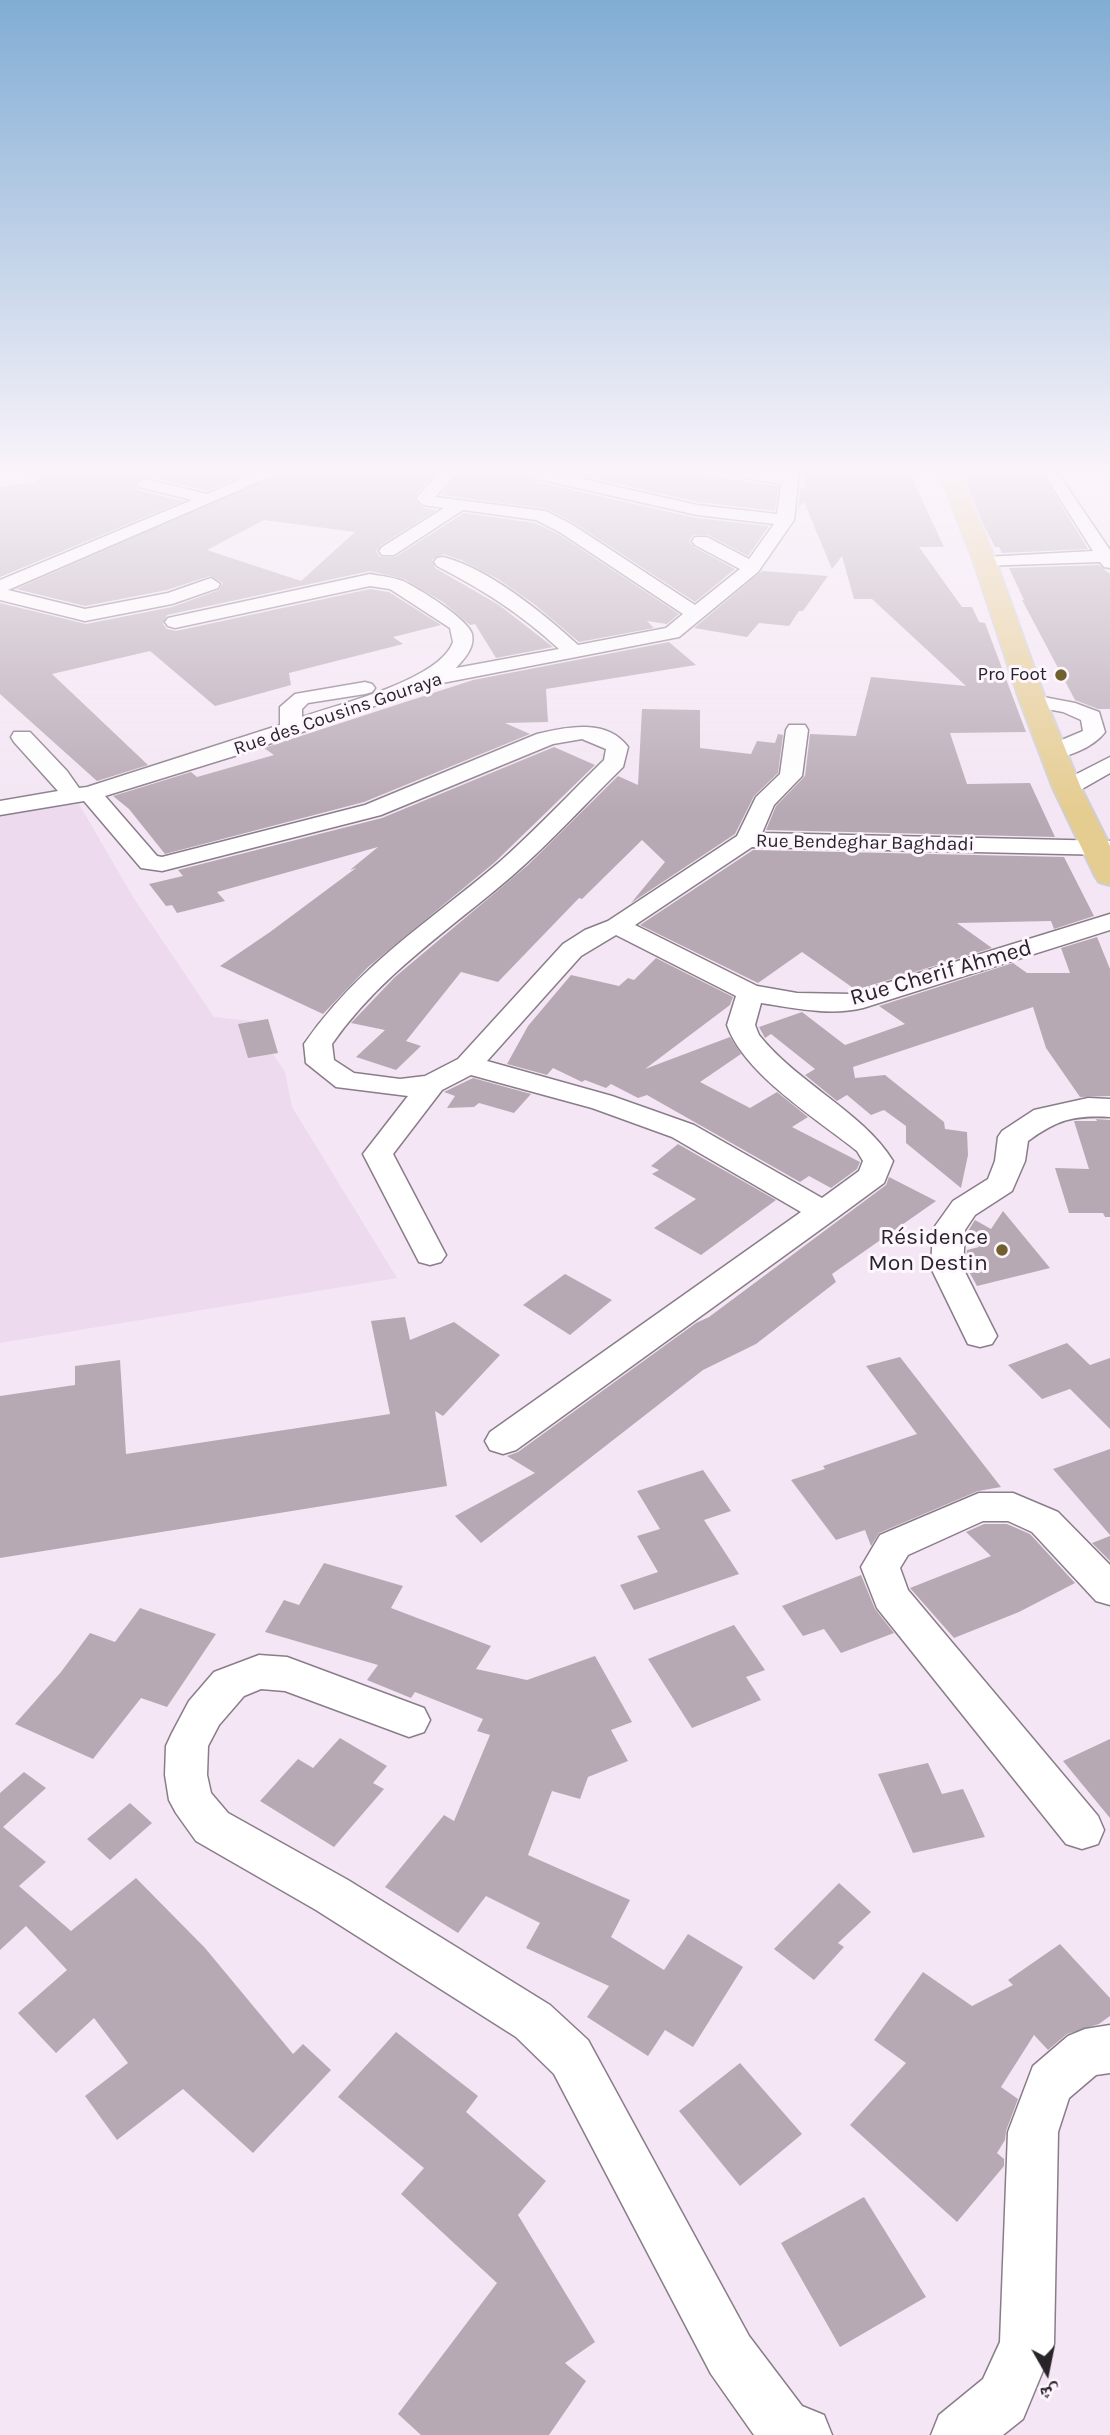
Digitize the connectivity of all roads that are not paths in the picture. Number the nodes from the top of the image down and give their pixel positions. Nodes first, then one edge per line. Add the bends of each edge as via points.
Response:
1 (206, 586) edge
2 (344, 586) edge
3 (397, 586) edge
4 (488, 586) edge
5 (653, 586) edge
6 (731, 586) edge
7 (993, 586) edge
8 (0, 594) edge
9 (696, 614) junction
10 (175, 622) dead end
11 (576, 653) junction
12 (427, 680) junction
13 (1033, 701) junction
14 (797, 730) dead end
15 (22, 737) dead end
16 (1053, 752) junction
17 (1110, 764) edge
18 (59, 776) junction
19 (1067, 788) junction
20 (0, 789) edge
21 (82, 795) junction
22 (0, 808) edge
23 (747, 840) junction
24 (1103, 848) edge
25 (1110, 876) edge
26 (1110, 922) edge
27 (617, 926) junction
28 (750, 993) junction
29 (468, 1065) junction
30 (432, 1084) junction
31 (1110, 1108) edge
32 (824, 1212) junction
33 (430, 1255) dead end
34 (980, 1336) dead end
35 (503, 1441) dead end
36 (1110, 1590) edge
37 (409, 1720) dead end
38 (1082, 1830) dead end
39 (1110, 2049) edge
40 (804, 2435) edge
41 (959, 2435) edge

1 - 8 street via 172,598 85,615
2 - 10 street
3 - 12 street via 462,631 463,643 454,659
4 - 11 street via 532,614
5 - 9 street
6 - 9 street, Rue des Cousins Gouraya
7 - 13 main road
9 - 11 street, Rue des Cousins Gouraya via 672,633
11 - 12 street, Rue des Cousins Gouraya
12 - 21 street, Rue des Cousins Gouraya via 302,698 291,707 291,729
13 - 16 main road
13 - 16 street via 1091,716 1094,732 1088,738
14 - 23 street via 791,776 764,802
15 - 18 street
16 - 19 main road
17 - 19 street
18 - 20 street
18 - 21 street
19 - 24 main road
21 - 22 street, Rue des Cousins Gouraya
21 - 30 street via 150,863 162,864 373,810 544,739 573,732 598,734 617,747 615,762 504,869 406,947 337,1013 318,1044 320,1063 346,1081 400,1088
23 - 24 street, Rue Bendeghar Baghdadi
23 - 27 street, Rue Bendeghar Baghdadi
24 - 25 main road
26 - 28 street, Rue Cherif Ahmed via 853,1002 797,1001
27 - 28 street, Rue Cherif Ahmed
27 - 29 street, Rue Bendeghar Baghdadi via 572,950
28 - 32 street via 741,1026 761,1058 869,1146 877,1161 873,1176
29 - 30 street
29 - 32 street via 602,1101 683,1131
30 - 33 street via 378,1154
31 - 34 street via 1088,1107 1044,1116 1013,1137 1001,1184 964,1208 948,1229 947,1268
32 - 35 street
36 - 38 street via 1045,1522 1013,1507 979,1507 894,1545 880,1567 891,1597
37 - 40 street via 287,1674 259,1672 229,1684 204,1713 187,1746 191,1800 212,1827 332,1895 533,2021 571,2057 730,2355 783,2427
39 - 41 street via 1085,2053 1050,2083 1033,2132 1027,2344 1003,2399

